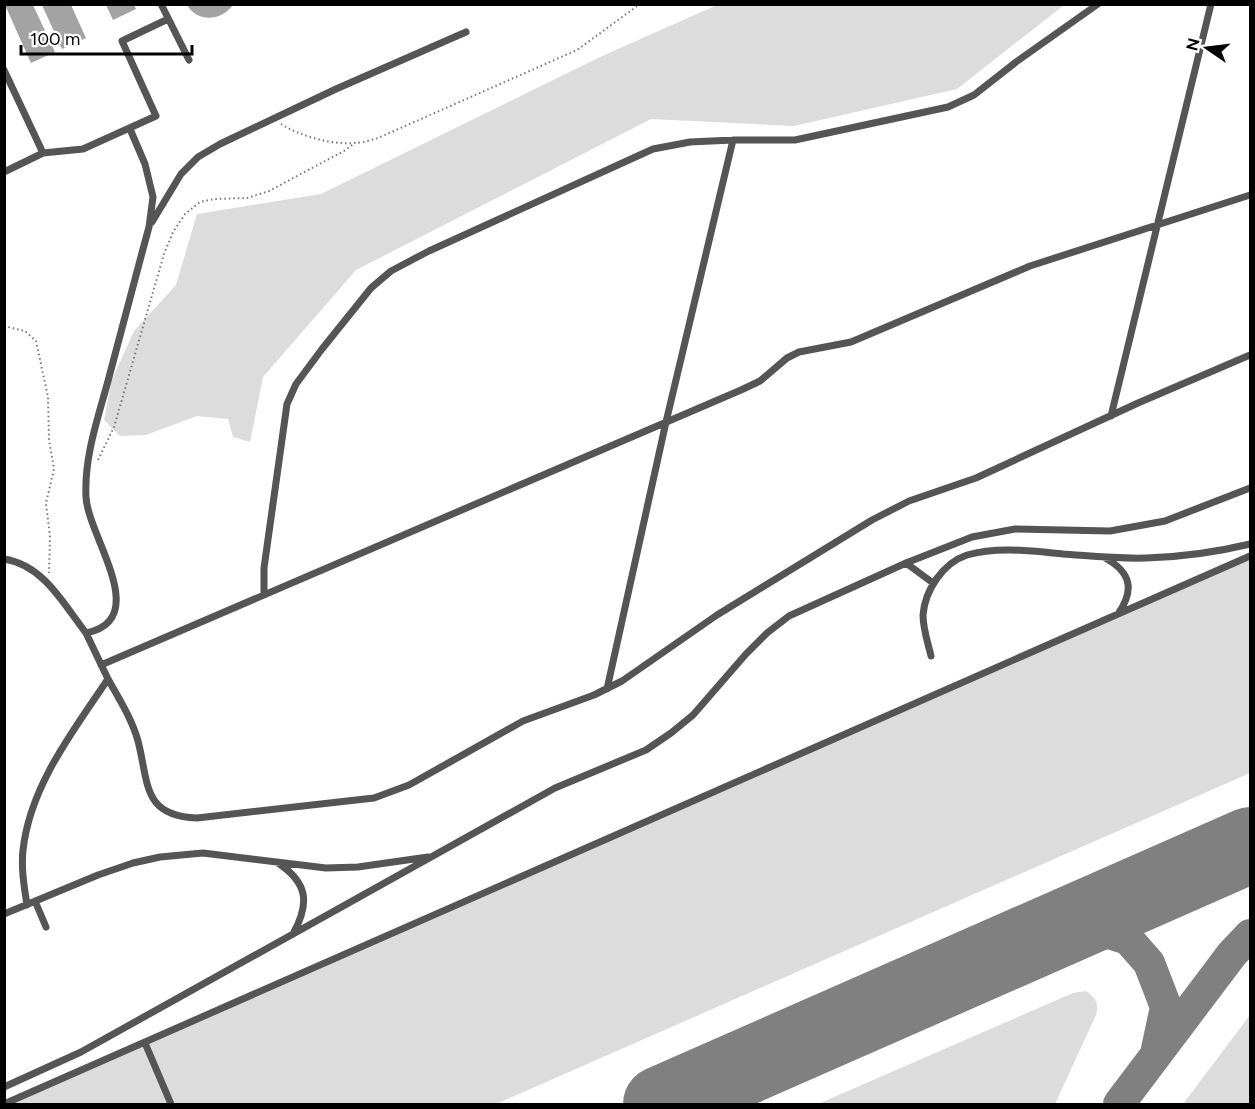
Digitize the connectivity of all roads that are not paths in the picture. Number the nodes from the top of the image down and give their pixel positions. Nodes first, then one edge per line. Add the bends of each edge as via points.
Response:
1 (161, 4) edge
2 (1098, 4) edge
3 (1211, 4) edge
4 (168, 19) junction
5 (466, 32) dead end
6 (189, 60) dead end
7 (4, 70) edge
8 (130, 129) junction
9 (733, 140) junction
10 (44, 153) junction
11 (4, 172) edge
12 (1251, 195) edge
13 (1157, 226) junction
14 (149, 227) junction
15 (1251, 355) edge
16 (1110, 416) junction
17 (666, 422) junction
18 (1251, 488) edge
19 (1251, 544) edge
20 (1251, 556) edge
21 (1103, 557) junction
22 (4, 559) edge
23 (906, 563) junction
24 (933, 583) junction
25 (264, 595) junction
26 (1118, 614) junction
27 (86, 633) junction
28 (932, 656) dead end
29 (101, 665) junction
30 (108, 679) junction
31 (607, 689) junction
32 (432, 856) junction
33 (275, 861) junction
34 (35, 901) junction
35 (27, 905) junction
36 (4, 914) edge
37 (46, 927) dead end
38 (293, 934) junction
39 (145, 1043) junction
40 (4, 1087) edge
41 (4, 1104) edge
42 (171, 1104) edge

1 - 4 lane
2 - 9 lane via 974,95 948,107 795,140
3 - 13 lane
4 - 6 lane
4 - 8 lane via 122,41 156,116
5 - 14 lane via 336,89 198,157 181,174
7 - 10 lane
8 - 10 lane via 83,149
8 - 14 lane via 153,197
9 - 17 lane
9 - 25 lane via 674,144 645,151 380,278 296,384 287,404 264,568
10 - 11 lane
12 - 13 lane
13 - 16 lane
13 - 17 lane via 1030,266 851,342 799,352 760,381
14 - 27 lane via 88,456 86,497 90,518 118,601 106,626
15 - 16 lane
16 - 31 lane via 1023,458 909,501 872,520 717,615
17 - 25 lane
17 - 31 lane
18 - 23 lane via 1166,521 1110,531 1015,529 972,537
19 - 21 lane via 1146,558
20 - 26 lane
21 - 24 lane via 987,551 965,556
21 - 26 lane via 1123,571 1128,584 1128,601
22 - 27 lane via 28,568 46,581
23 - 24 lane
23 - 32 lane via 789,616 746,654 693,715 646,750 555,788
24 - 28 lane via 923,615
25 - 29 lane
26 - 39 lane
27 - 29 lane
29 - 30 lane
30 - 31 lane via 131,721 153,801 174,815 197,818 388,794 523,721
30 - 35 lane via 55,758 35,804 23,848
32 - 33 lane via 358,867 326,868
32 - 38 lane
33 - 34 lane via 203,853 160,857 133,862
33 - 38 lane via 292,872 303,892 301,919
34 - 35 lane
34 - 37 lane
35 - 36 lane
38 - 40 lane via 81,1052
39 - 41 lane
39 - 42 lane

